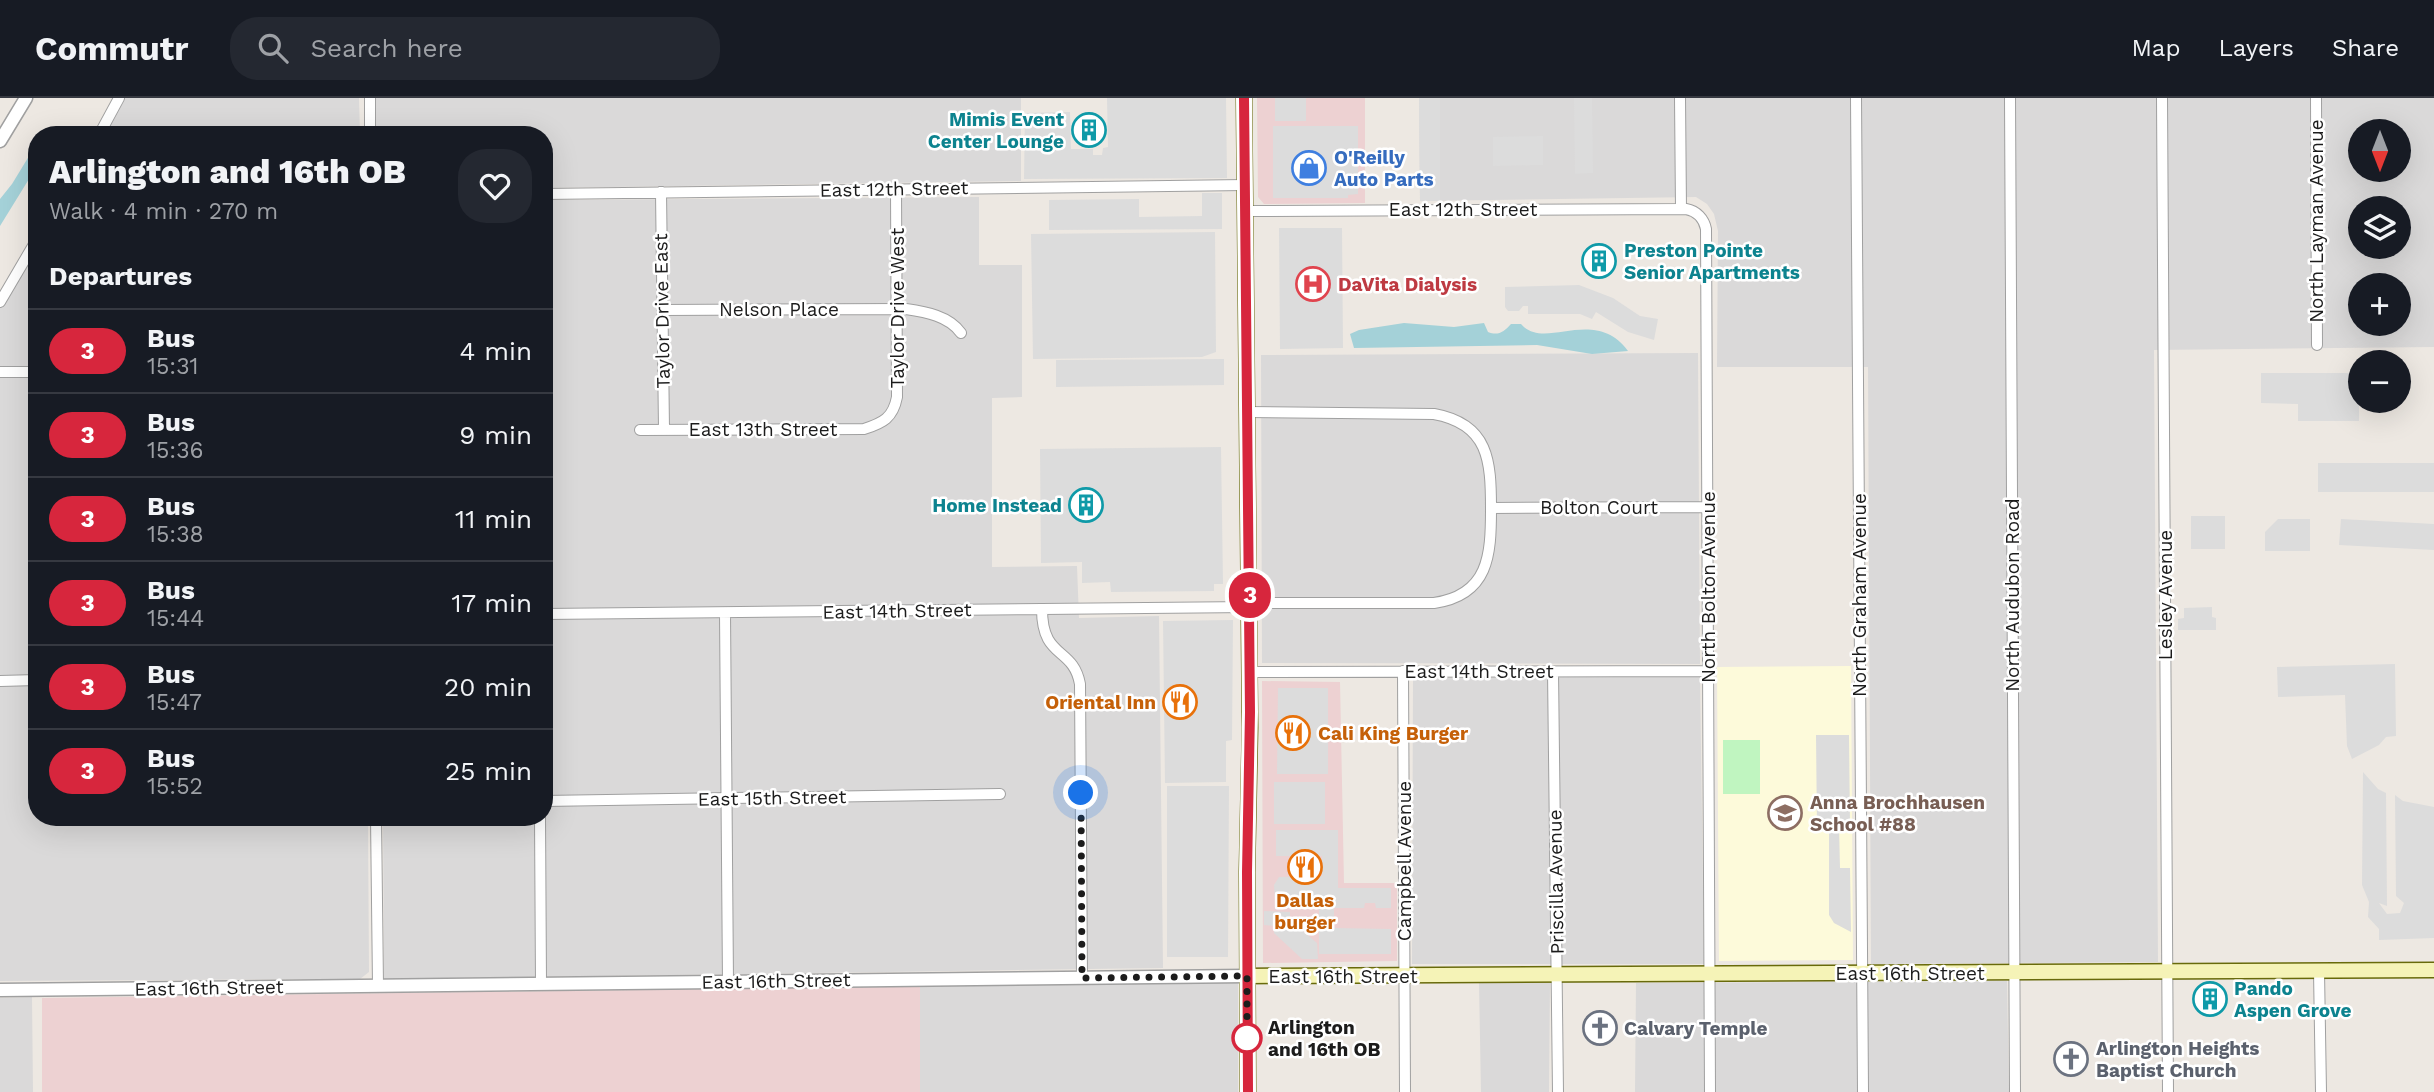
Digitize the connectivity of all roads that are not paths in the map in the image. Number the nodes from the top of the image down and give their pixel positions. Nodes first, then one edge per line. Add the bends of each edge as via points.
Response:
1 (26, 98) edge
2 (119, 98) edge
3 (370, 98) edge
4 (1244, 98) edge
5 (1679, 98) edge
6 (1856, 98) edge
7 (2010, 98) edge
8 (2162, 98) edge
9 (2316, 98) edge
10 (104, 126) edge
11 (370, 126) edge
12 (0, 141) edge
13 (1245, 185) junction
14 (896, 189) junction
15 (661, 192) junction
16 (553, 194) edge
17 (1681, 209) junction
18 (1245, 211) junction
19 (28, 254) edge
20 (0, 302) edge
21 (897, 308) junction
22 (662, 310) junction
23 (961, 333) dead end
24 (2317, 345) dead end
25 (28, 372) edge
26 (0, 373) edge
27 (1247, 412) junction
28 (884, 422) joint
29 (664, 429) junction
30 (640, 430) dead end
31 (1491, 508) junction
32 (1707, 508) junction
33 (1250, 605) junction
34 (1042, 609) junction
35 (726, 613) junction
36 (553, 614) edge
37 (1402, 671) junction
38 (1553, 671) junction
39 (1708, 671) junction
40 (1250, 672) junction
41 (28, 680) edge
42 (0, 681) edge
43 (1000, 794) dead end
44 (726, 799) junction
45 (553, 802) edge
46 (376, 826) edge
47 (540, 826) edge
48 (2434, 970) edge
49 (2319, 971) junction
50 (2014, 972) junction
51 (2167, 972) junction
52 (1861, 973) junction
53 (1709, 974) junction
54 (1557, 975) junction
55 (1247, 976) junction
56 (1405, 976) junction
57 (1082, 978) junction
58 (727, 982) junction
59 (541, 984) junction
60 (378, 986) junction
61 (0, 990) edge
62 (1248, 1092) edge
63 (1405, 1092) edge
64 (1558, 1092) edge
65 (1710, 1092) edge
66 (1863, 1092) edge
67 (2015, 1092) edge
68 (2168, 1092) edge
69 (2321, 1092) edge

1 - 12 street
2 - 10 street
3 - 11 street
4 - 13 main road
5 - 17 street
6 - 52 street, North Graham Avenue
7 - 50 street, North Audubon Road
8 - 51 street, Lesley Avenue
9 - 24 street, North Layman Avenue
13 - 14 street, East 12th Street
13 - 18 main road
14 - 15 street, East 12th Street
14 - 21 street, Taylor Drive West
15 - 16 street, East 12th Street
15 - 22 street, Taylor Drive East
17 - 18 street, East 12th Street
17 - 32 street, North Bolton Avenue via 1699,215 1706,229
18 - 27 main road
19 - 20 street
21 - 22 street, Nelson Place
21 - 23 street, Nelson Place via 944,319
21 - 28 street, Taylor Drive West via 897,397
22 - 29 street, Taylor Drive East
25 - 26 street
27 - 31 street, East 14th Street via 1452,418 1472,430 1485,449 1491,471
27 - 33 main road
28 - 29 street, East 13th Street via 864,429
29 - 30 street, East 13th Street
31 - 32 street, Bolton Court
31 - 33 street, East 14th Street via 1487,564 1475,583 1456,597 1434,603
32 - 39 street, North Bolton Avenue
33 - 34 street, East 14th Street
33 - 40 main road
34 - 35 street, East 14th Street
34 - 57 street via 1046,639 1071,662 1080,684
35 - 36 street, East 14th Street
35 - 44 street
37 - 38 street, East 14th Street
37 - 40 street, East 14th Street
37 - 56 street, Campbell Avenue
38 - 39 street, East 14th Street
38 - 54 street, Priscilla Avenue
39 - 53 street, North Bolton Avenue
40 - 55 main road
41 - 42 street
43 - 44 street, East 15th Street
44 - 45 street, East 15th Street
44 - 58 street
46 - 60 street
47 - 59 street
48 - 49 main road, East 16th Street
49 - 51 main road, East 16th Street
49 - 69 street
50 - 51 main road, East 16th Street
50 - 52 main road, East 16th Street
50 - 67 street, North Audubon Road
51 - 68 street, Lesley Avenue
52 - 53 main road, East 16th Street
52 - 66 street, North Graham Avenue
53 - 54 main road, East 16th Street
53 - 65 street, North Bolton Avenue
54 - 56 main road, East 16th Street
54 - 64 street, Priscilla Avenue
55 - 56 main road, East 16th Street
55 - 57 street, East 16th Street
55 - 62 main road
56 - 63 street, Campbell Avenue
57 - 58 street, East 16th Street
58 - 59 street, East 16th Street
59 - 60 street, East 16th Street
60 - 61 street, East 16th Street

